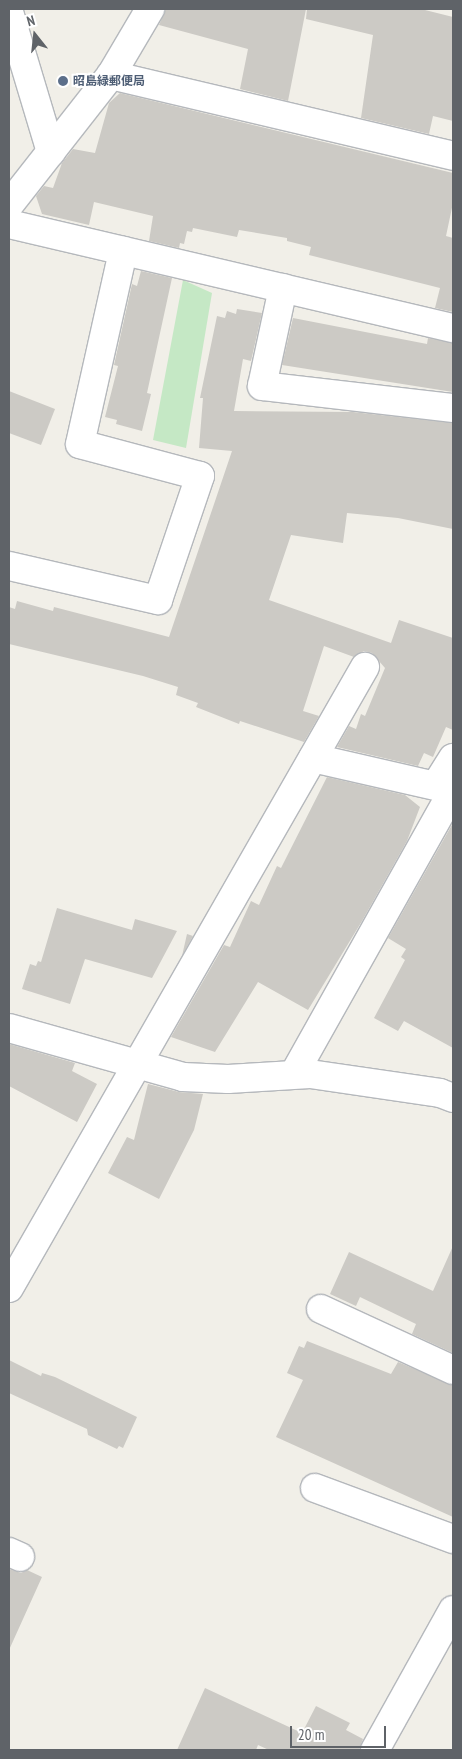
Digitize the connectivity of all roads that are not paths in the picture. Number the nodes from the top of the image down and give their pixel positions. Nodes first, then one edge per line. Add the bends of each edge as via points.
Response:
1 (150, 9) edge
2 (9, 12) edge
3 (111, 75) junction
4 (51, 152) junction
5 (453, 156) edge
6 (9, 205) edge
7 (9, 224) edge
8 (123, 251) junction
9 (283, 288) junction
10 (453, 328) edge
11 (453, 408) edge
12 (9, 566) edge
13 (365, 667) dead end
14 (313, 758) junction
15 (453, 758) edge
16 (448, 789) edge
17 (9, 1028) edge
18 (140, 1064) junction
19 (294, 1074) junction
20 (453, 1098) edge
21 (9, 1288) edge
22 (321, 1309) dead end
23 (453, 1370) edge
24 (315, 1488) dead end
25 (453, 1540) edge
26 (453, 1610) edge
27 (375, 1750) edge

1 - 3 street
2 - 4 street
3 - 4 street
3 - 5 street
4 - 6 street
7 - 8 street
8 - 9 street
8 - 12 street via 80,444 200,476 158,600
9 - 10 street
9 - 11 street via 262,386
13 - 14 street
14 - 16 street
14 - 18 street
15 - 16 street
16 - 19 street
17 - 18 street
18 - 19 street via 183,1078 228,1079
18 - 21 street
19 - 20 street via 329,1076 440,1093
22 - 23 street
24 - 25 street
26 - 27 street

